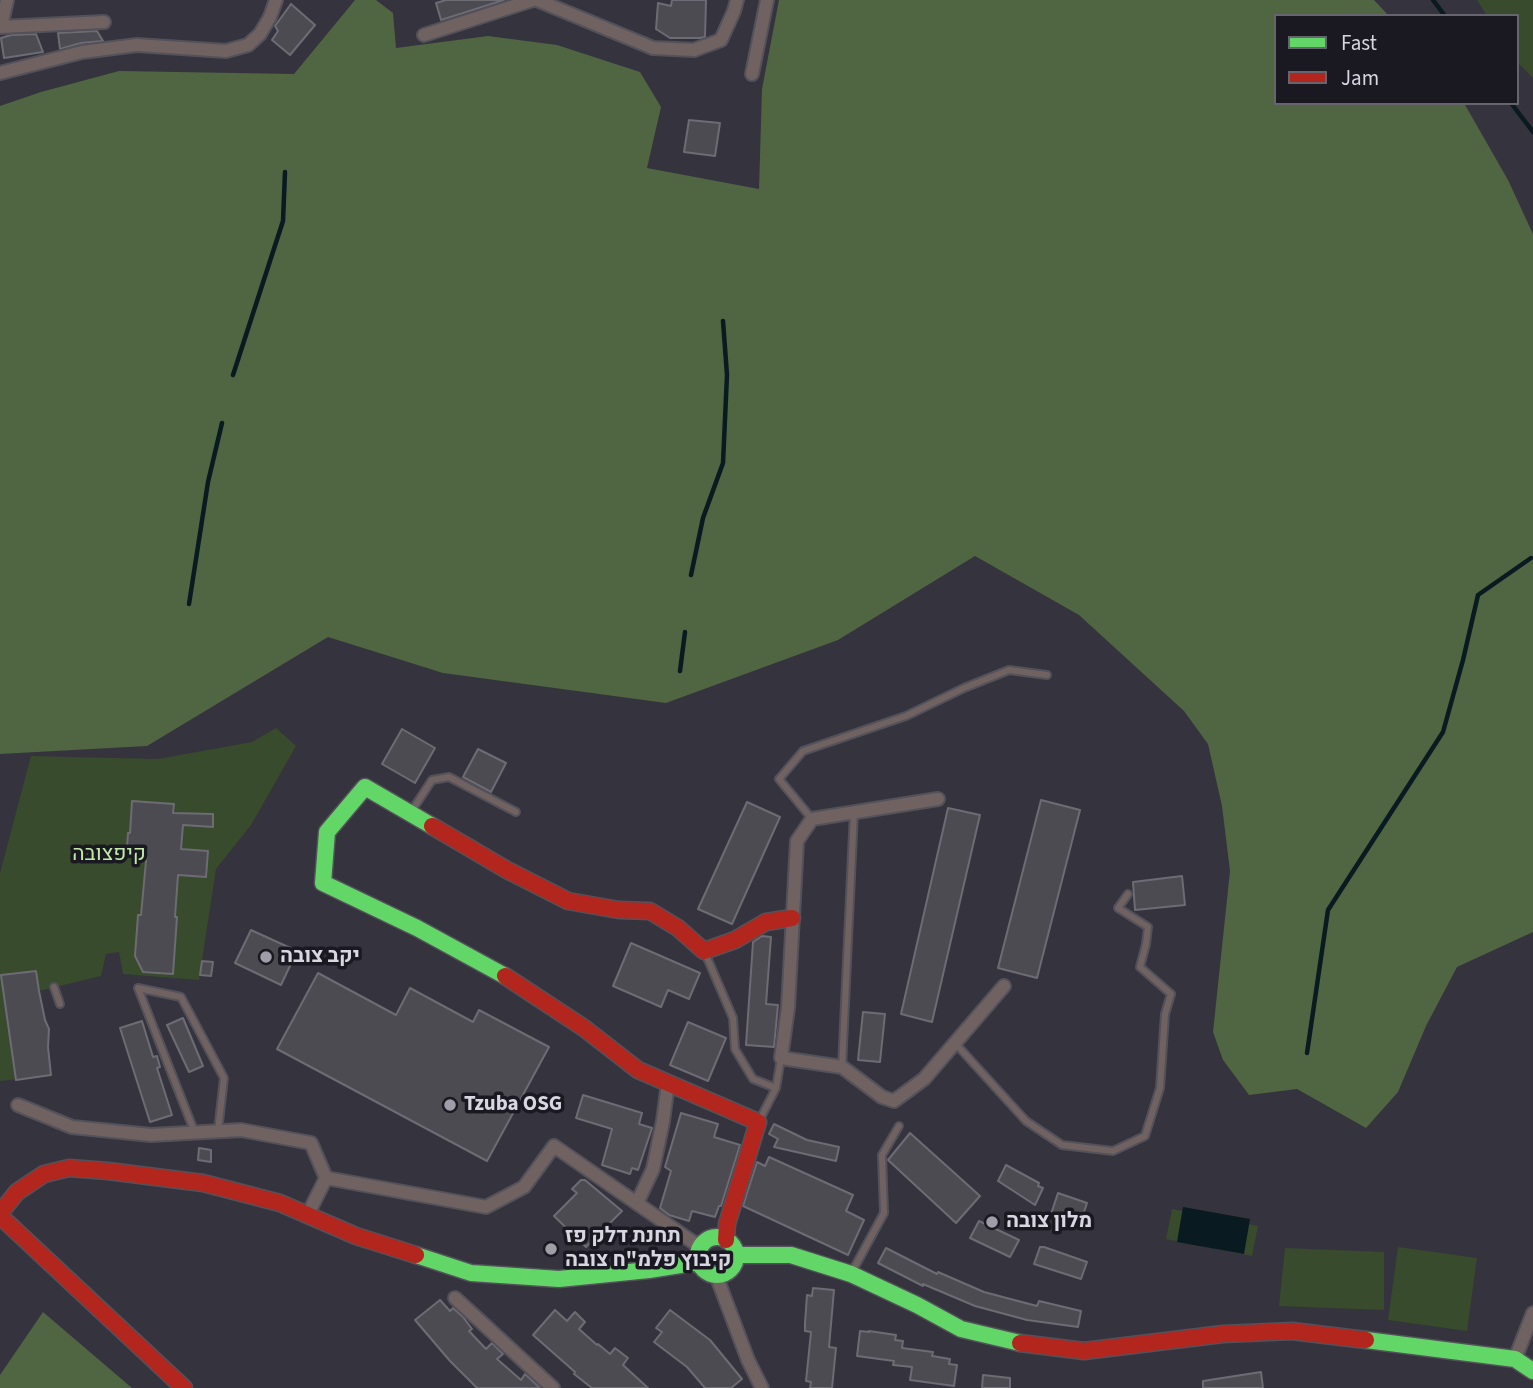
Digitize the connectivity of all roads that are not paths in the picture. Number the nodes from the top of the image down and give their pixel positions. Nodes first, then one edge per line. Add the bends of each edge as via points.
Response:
1 (6, 0) edge
2 (276, 0) edge
3 (535, 0) edge
4 (737, 0) edge
5 (767, 0) edge
6 (104, 22) dead end
7 (424, 34) dead end
8 (0, 73) edge
9 (752, 74) dead end
10 (1047, 675) dead end
11 (938, 799) dead end
12 (516, 812) dead end
13 (854, 812) junction
14 (410, 813) junction
15 (812, 819) junction
16 (1128, 894) dead end
17 (792, 918) junction
18 (704, 951) junction
19 (1004, 986) dead end
20 (54, 987) dead end
21 (60, 1004) dead end
22 (955, 1043) junction
23 (782, 1058) junction
24 (842, 1067) junction
25 (668, 1083) junction
26 (776, 1088) junction
27 (18, 1105) dead end
28 (758, 1122) junction
29 (899, 1126) dead end
30 (218, 1131) junction
31 (195, 1133) junction
32 (326, 1178) junction
33 (637, 1203) junction
34 (0, 1214) edge
35 (308, 1214) junction
36 (726, 1240) junction
37 (699, 1255) junction
38 (736, 1255) junction
39 (850, 1274) junction
40 (716, 1275) junction
41 (455, 1298) dead end
42 (1533, 1313) edge
43 (1515, 1359) junction
44 (1533, 1371) edge
45 (757, 1385) edge
46 (184, 1388) edge
47 (553, 1388) edge

1 - 6 street via 1,27
2 - 8 street via 260,34 248,45 226,51 136,45 82,52
3 - 4 street via 653,48 694,50 721,40
3 - 7 street
5 - 9 street
10 - 15 lane via 1009,670 906,716 803,751 779,779
11 - 13 street
12 - 14 lane via 449,777 432,780
13 - 15 street
13 - 24 lane
14 - 18 street via 568,901 650,911
14 - 25 street via 365,787 327,832 323,883 509,978 638,1070
15 - 17 street via 797,841
16 - 22 lane via 1118,908 1148,927 1140,967 1171,994 1165,1014 1160,1088 1145,1136 1113,1151 1062,1145 1026,1121
17 - 18 street via 766,922
17 - 23 street
18 - 26 lane via 733,1018 735,1049 753,1079
19 - 22 street
20 - 21 lane
22 - 24 street via 924,1079 894,1101
23 - 24 street
23 - 26 lane
25 - 28 street
25 - 33 street via 653,1169
26 - 28 lane
27 - 31 street via 72,1127 151,1135
28 - 36 street
29 - 39 lane via 882,1155 884,1213
30 - 31 street
30 - 31 lane via 224,1079 181,997 138,988
30 - 32 street via 241,1130 311,1143
32 - 33 street via 486,1207 524,1187 554,1146
32 - 35 street
33 - 37 street
34 - 35 street via 17,1192 44,1174 69,1168 203,1183
34 - 46 street
35 - 37 street via 356,1236 471,1273 559,1279 649,1270
36 - 37 street via 709,1239
36 - 38 street
37 - 40 street via 705,1271
38 - 39 street via 791,1255
38 - 40 street via 730,1269
39 - 43 street via 961,1328 1023,1344 1084,1351 1223,1334 1292,1331
40 - 45 street
41 - 47 street
42 - 43 street
43 - 44 street

